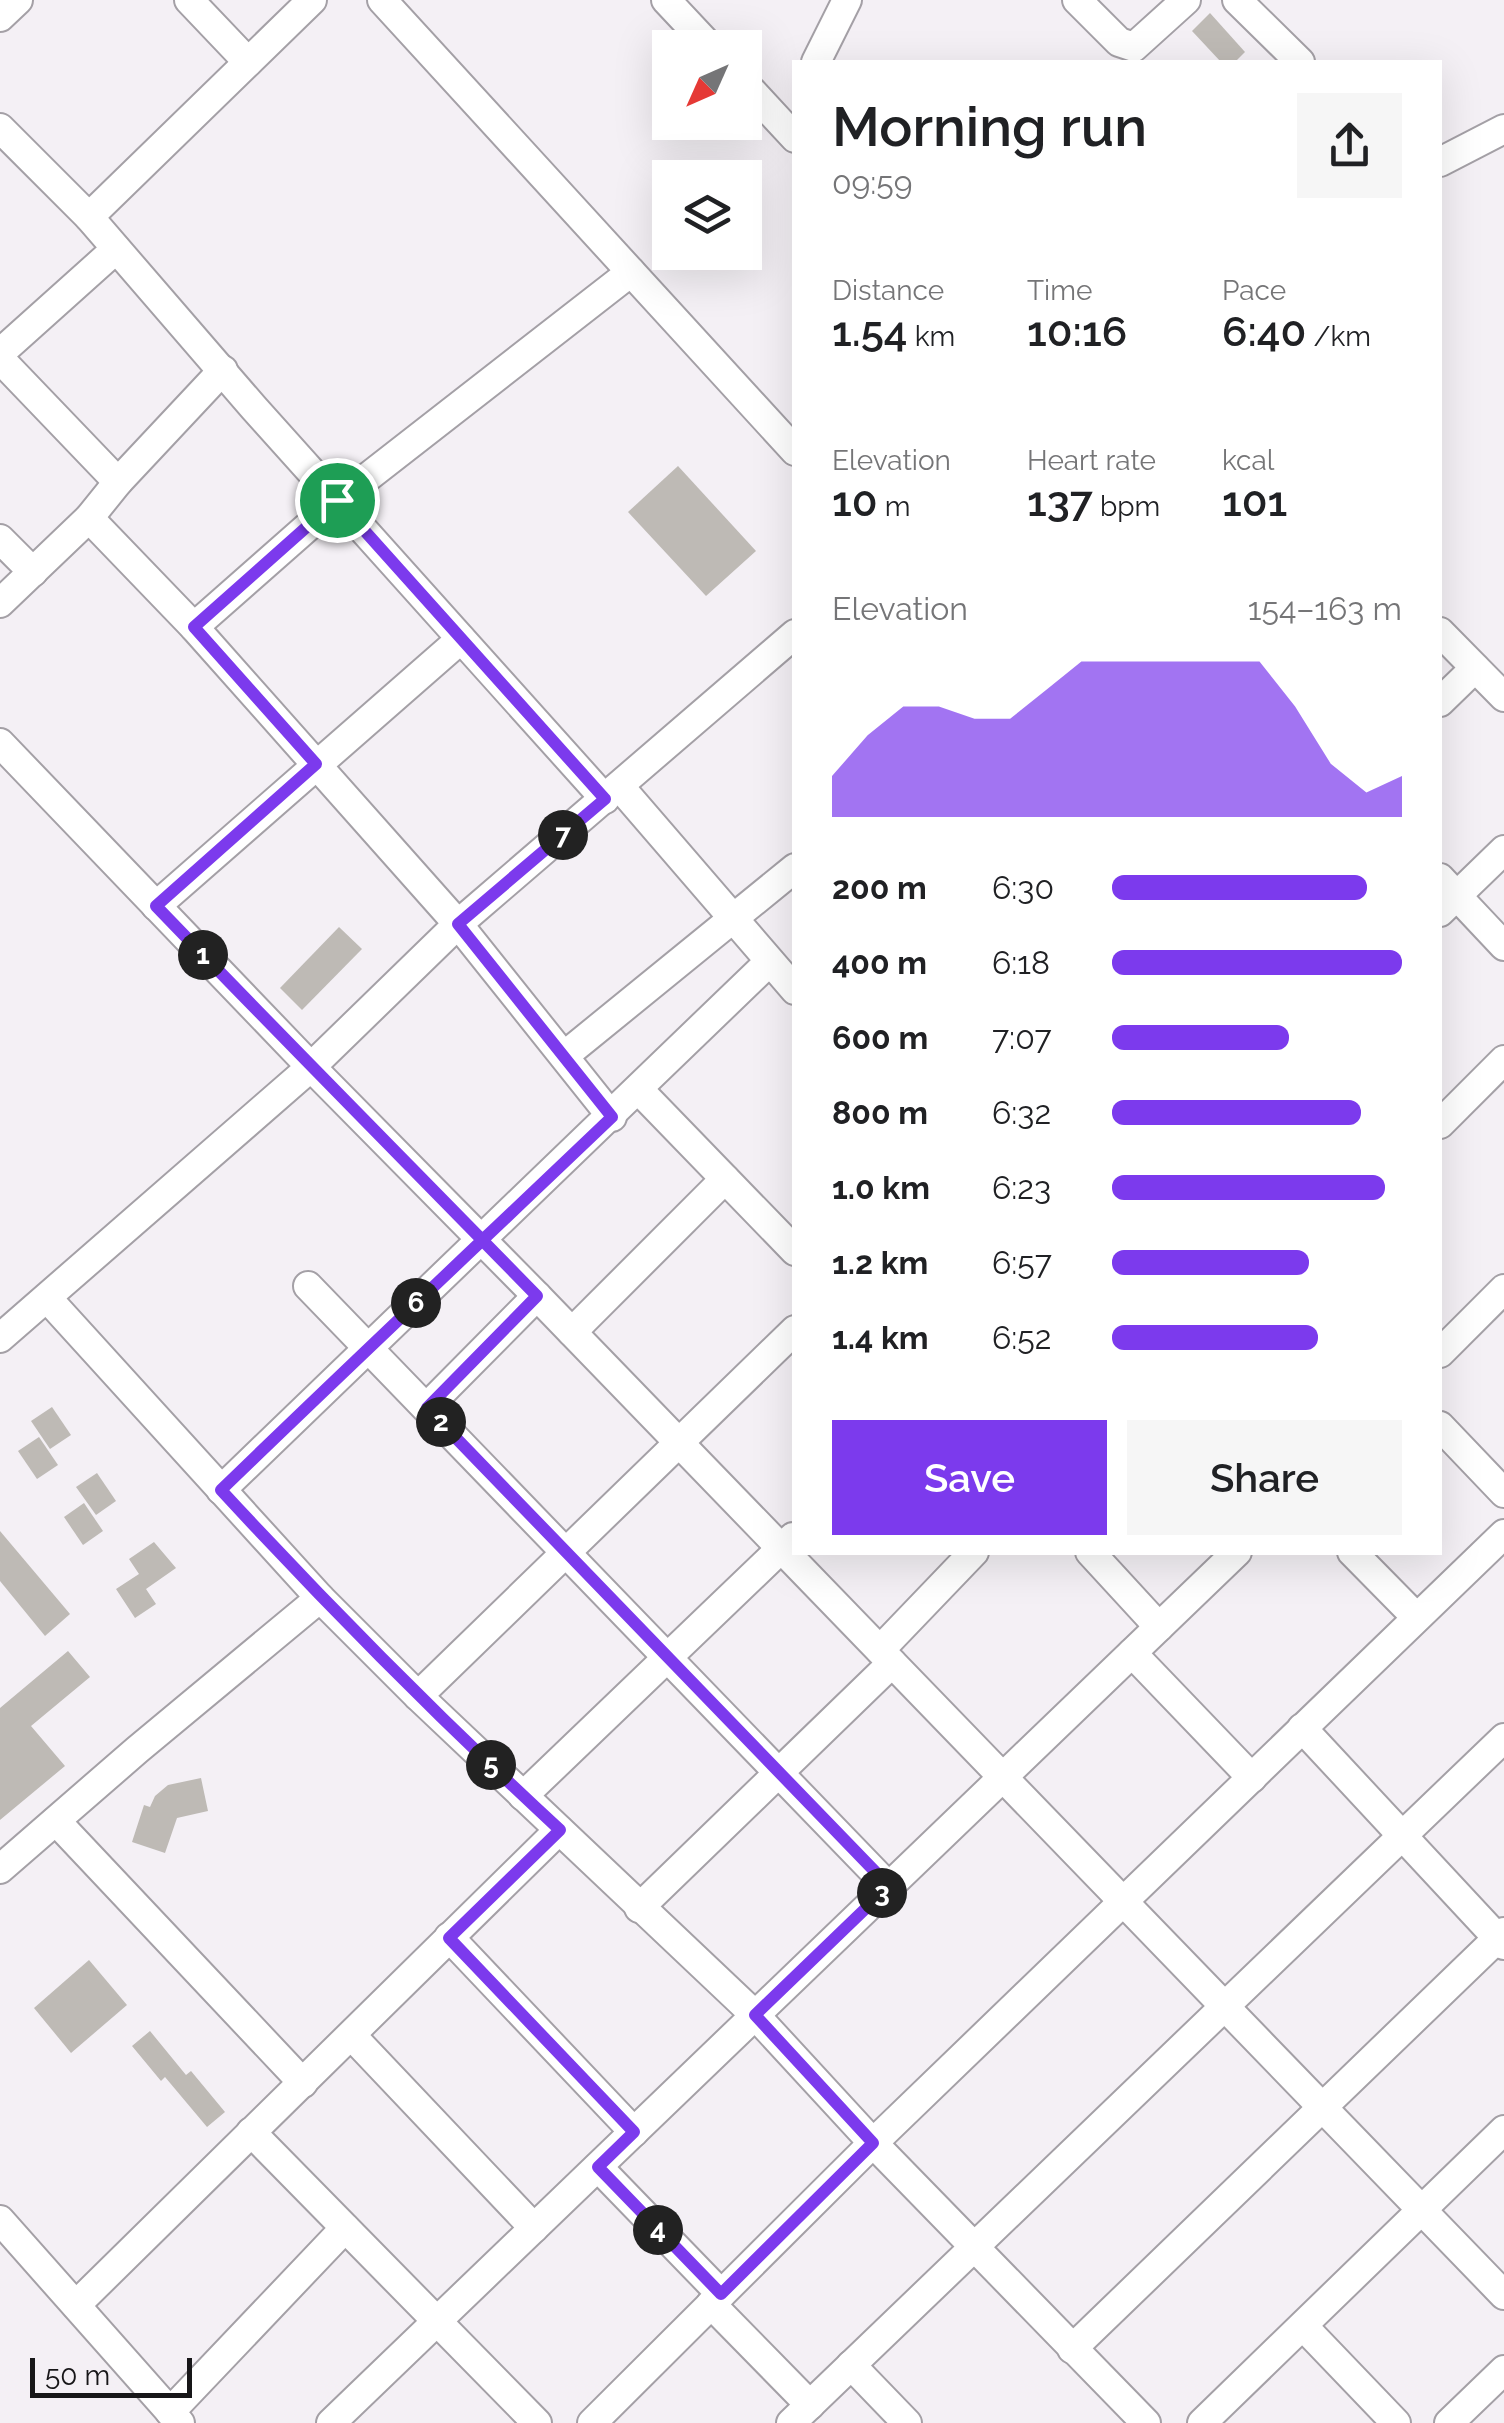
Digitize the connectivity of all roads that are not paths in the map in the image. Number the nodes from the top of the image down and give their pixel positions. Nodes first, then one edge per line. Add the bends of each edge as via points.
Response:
1 (18, 0) edge
2 (189, 0) edge
3 (312, 0) edge
4 (382, 0) edge
5 (666, 0) edge
6 (847, 0) edge
7 (1077, 0) edge
8 (1186, 0) edge
9 (1237, 0) edge
10 (0, 18) edge
11 (694, 30) edge
12 (817, 60) edge
13 (1298, 60) edge
14 (248, 62) junction
15 (762, 98) edge
16 (791, 123) edge
17 (0, 128) edge
18 (1504, 128) edge
19 (1442, 161) edge
20 (89, 217) junction
21 (116, 248) junction
22 (631, 272) junction
23 (0, 356) edge
24 (223, 370) junction
25 (792, 449) edge
26 (118, 482) junction
27 (337, 500) junction
28 (89, 518) junction
29 (0, 539) edge
30 (33, 572) junction
31 (0, 603) edge
32 (194, 627) junction
33 (1442, 634) edge
34 (792, 637) edge
35 (461, 639) junction
36 (1475, 668) junction
37 (1504, 697) edge
38 (1442, 700) edge
39 (0, 742) edge
40 (316, 764) junction
41 (612, 793) junction
42 (1504, 850) edge
43 (792, 870) edge
44 (1446, 895) edge
45 (156, 906) junction
46 (732, 918) junction
47 (458, 924) junction
48 (1504, 946) edge
49 (769, 962) junction
50 (792, 987) edge
51 (564, 1056) junction
52 (1502, 1065) edge
53 (311, 1067) junction
54 (639, 1090) junction
55 (612, 1117) junction
56 (1442, 1122) edge
57 (725, 1179) junction
58 (483, 1240) junction
59 (792, 1248) edge
60 (308, 1286) dead end
61 (1504, 1289) edge
62 (537, 1296) junction
63 (48, 1299) junction
64 (572, 1332) junction
65 (792, 1333) edge
66 (0, 1338) edge
67 (1445, 1338) edge
68 (368, 1348) junction
69 (427, 1408) junction
70 (1442, 1428) edge
71 (680, 1443) junction
72 (221, 1490) junction
73 (1504, 1493) edge
74 (1504, 1534) edge
75 (788, 1542) edge
76 (567, 1551) junction
77 (799, 1555) edge
78 (971, 1555) edge
79 (1093, 1555) edge
80 (1234, 1555) edge
81 (1355, 1555) edge
82 (320, 1598) junction
83 (1416, 1617) junction
84 (1159, 1628) junction
85 (1132, 1653) junction
86 (669, 1656) junction
87 (886, 1657) junction
88 (418, 1696) junction
89 (1302, 1728) junction
90 (1504, 1738) edge
91 (780, 1772) junction
92 (1003, 1777) junction
93 (1252, 1778) junction
94 (523, 1796) junction
95 (56, 1821) junction
96 (560, 1830) junction
97 (1404, 1836) junction
98 (0, 1869) edge
99 (889, 1886) junction
100 (1123, 1901) junction
101 (639, 1908) junction
102 (449, 1938) junction
103 (1502, 1938) edge
104 (1226, 2008) junction
105 (755, 2015) junction
106 (352, 2036) junction
107 (303, 2083) junction
108 (1324, 2109) junction
109 (1504, 2130) edge
110 (251, 2132) junction
111 (634, 2132) junction
112 (873, 2143) junction
113 (598, 2167) junction
114 (1422, 2210) junction
115 (0, 2220) edge
116 (345, 2228) junction
117 (534, 2228) junction
118 (974, 2246) junction
119 (1504, 2294) edge
120 (716, 2300) junction
121 (76, 2305) junction
122 (437, 2322) junction
123 (1303, 2326) junction
124 (1072, 2349) junction
125 (851, 2365) junction
126 (1504, 2370) edge
127 (800, 2414) edge
128 (175, 2418) edge
129 (331, 2423) edge
130 (537, 2423) edge
131 (592, 2423) edge
132 (907, 2423) edge
133 (1146, 2423) edge
134 (1202, 2423) edge
135 (1396, 2423) edge
136 (1449, 2423) edge

1 - 10 street
2 - 14 street
3 - 14 street
4 - 22 street
5 - 11 street
6 - 12 street
7 - 8 street via 1119,42 1134,48
9 - 13 street
14 - 20 street
15 - 16 street
17 - 20 street
18 - 19 street
20 - 21 street
21 - 23 street
21 - 24 street
22 - 25 street
22 - 27 street
23 - 26 street
24 - 26 street
24 - 27 street
26 - 28 street
27 - 32 street
27 - 35 street
28 - 30 street
28 - 32 street
29 - 30 street
30 - 31 street
32 - 40 street
33 - 36 street
34 - 41 street
35 - 40 street
35 - 41 street
36 - 37 street
36 - 38 street
39 - 45 street
40 - 45 street
40 - 47 street
41 - 46 street
41 - 47 street
42 - 44 street
43 - 46 street
44 - 48 street
45 - 53 street
46 - 49 street
46 - 51 street
47 - 51 street
47 - 53 street
49 - 50 street
49 - 54 street
51 - 55 street
52 - 56 street
53 - 58 street
53 - 63 street
54 - 55 street
54 - 57 street
55 - 58 street
57 - 59 street
57 - 64 street
58 - 62 street
58 - 68 street
60 - 68 street
61 - 67 street
62 - 64 street
62 - 69 street
63 - 66 street
63 - 72 street
64 - 71 street
65 - 71 street
68 - 69 street
68 - 72 street
69 - 76 street
70 - 73 street
71 - 75 street
71 - 76 street
72 - 82 street
74 - 83 street
75 - 86 street
76 - 86 street
76 - 88 street
77 - 87 street
78 - 87 street
79 - 84 street
80 - 84 street
81 - 83 street
82 - 88 street
82 - 95 street
83 - 89 street
84 - 85 street
85 - 92 street
85 - 93 street
86 - 91 street
86 - 94 street
87 - 91 street
87 - 92 street
88 - 94 street
89 - 93 street
89 - 97 street
90 - 97 street
91 - 99 street
91 - 101 street
92 - 99 street
92 - 100 street
93 - 100 street
94 - 96 street
95 - 98 street
95 - 107 street
96 - 101 street
96 - 102 street
97 - 103 street
97 - 104 street
99 - 105 street
100 - 104 street
100 - 112 street
101 - 105 street
102 - 106 street
102 - 111 street
103 - 108 street
104 - 108 street
104 - 118 street
105 - 111 street
105 - 112 street
106 - 107 street
106 - 117 street
107 - 110 street
108 - 114 street
108 - 124 street
109 - 114 street
110 - 116 street
110 - 121 street
111 - 113 street
112 - 118 street
112 - 120 street
113 - 117 street
113 - 120 street
114 - 119 street
114 - 123 street
115 - 121 street
116 - 122 street
116 - 128 street
117 - 122 street
118 - 124 street
118 - 125 street
120 - 127 street
120 - 131 street
121 - 128 street
122 - 129 street
122 - 130 street
123 - 134 street
123 - 135 street
124 - 133 street
125 - 127 street
125 - 132 street
126 - 136 street

